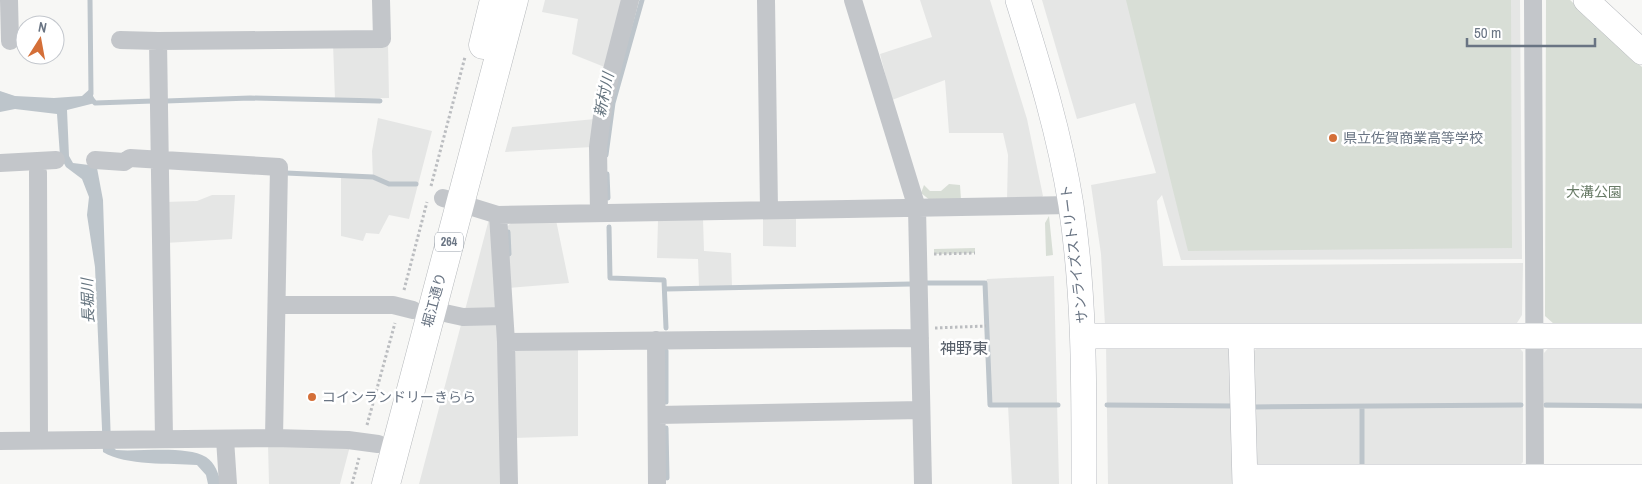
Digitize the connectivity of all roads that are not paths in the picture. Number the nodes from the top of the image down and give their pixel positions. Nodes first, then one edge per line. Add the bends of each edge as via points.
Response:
1 (9, 0) edge
2 (381, 0) edge
3 (494, 0) edge
4 (514, 0) edge
5 (630, 0) edge
6 (766, 0) edge
7 (853, 0) edge
8 (1018, 0) edge
9 (1533, 0) edge
10 (1586, 0) edge
11 (120, 40) dead end
12 (10, 41) dead end
13 (158, 41) junction
14 (1642, 52) edge
15 (56, 160) dead end
16 (95, 160) dead end
17 (159, 160) junction
18 (0, 163) edge
19 (38, 172) dead end
20 (451, 201) junction
21 (1071, 205) junction
22 (917, 208) junction
23 (769, 209) junction
24 (598, 213) junction
25 (498, 215) junction
26 (277, 305) junction
27 (415, 309) junction
28 (504, 316) junction
29 (920, 333) junction
30 (1083, 336) junction
31 (1241, 336) junction
32 (1534, 336) junction
33 (1642, 336) edge
34 (656, 340) junction
35 (506, 342) junction
36 (921, 410) junction
37 (658, 415) junction
38 (274, 438) junction
39 (164, 439) junction
40 (39, 440) junction
41 (226, 440) junction
42 (0, 441) edge
43 (371, 443) junction
44 (1642, 476) edge
45 (1245, 480) edge
46 (1535, 480) edge
47 (228, 484) edge
48 (368, 484) edge
49 (386, 484) edge
50 (509, 484) edge
51 (657, 484) edge
52 (923, 484) edge
53 (1084, 484) edge

1 - 12 street
2 - 13 street via 382,39
3 - 20 highway, 堀江通り / 264
4 - 20 highway, 堀江通り / 264
5 - 24 street via 604,101 598,146
6 - 23 street
7 - 22 street
8 - 21 street, サンライズストリート via 1043,80
9 - 32 street
10 - 14 street
11 - 13 street
13 - 17 street
15 - 18 street
16 - 17 street
17 - 26 street via 279,167
17 - 39 street
19 - 40 street
20 - 25 street
20 - 27 highway, 堀江通り / 264
21 - 22 street
21 - 30 street, サンライズストリート
22 - 23 street
22 - 29 street
23 - 24 street
24 - 25 street
25 - 28 street
26 - 27 street
26 - 38 street
27 - 28 street via 463,317
27 - 43 highway, 堀江通り / 264
27 - 49 highway, 堀江通り / 264
28 - 35 street
29 - 34 street
29 - 36 street
30 - 31 street
30 - 53 street, サンライズストリート
31 - 32 street
31 - 45 street
32 - 33 street
32 - 46 street
34 - 35 street
34 - 37 street
35 - 50 street
36 - 37 street
36 - 52 street
37 - 51 street
38 - 41 street
38 - 43 street
39 - 40 street
39 - 41 street
40 - 42 street
41 - 47 street
43 - 48 highway, 堀江通り / 264
44 - 46 street
45 - 46 street

